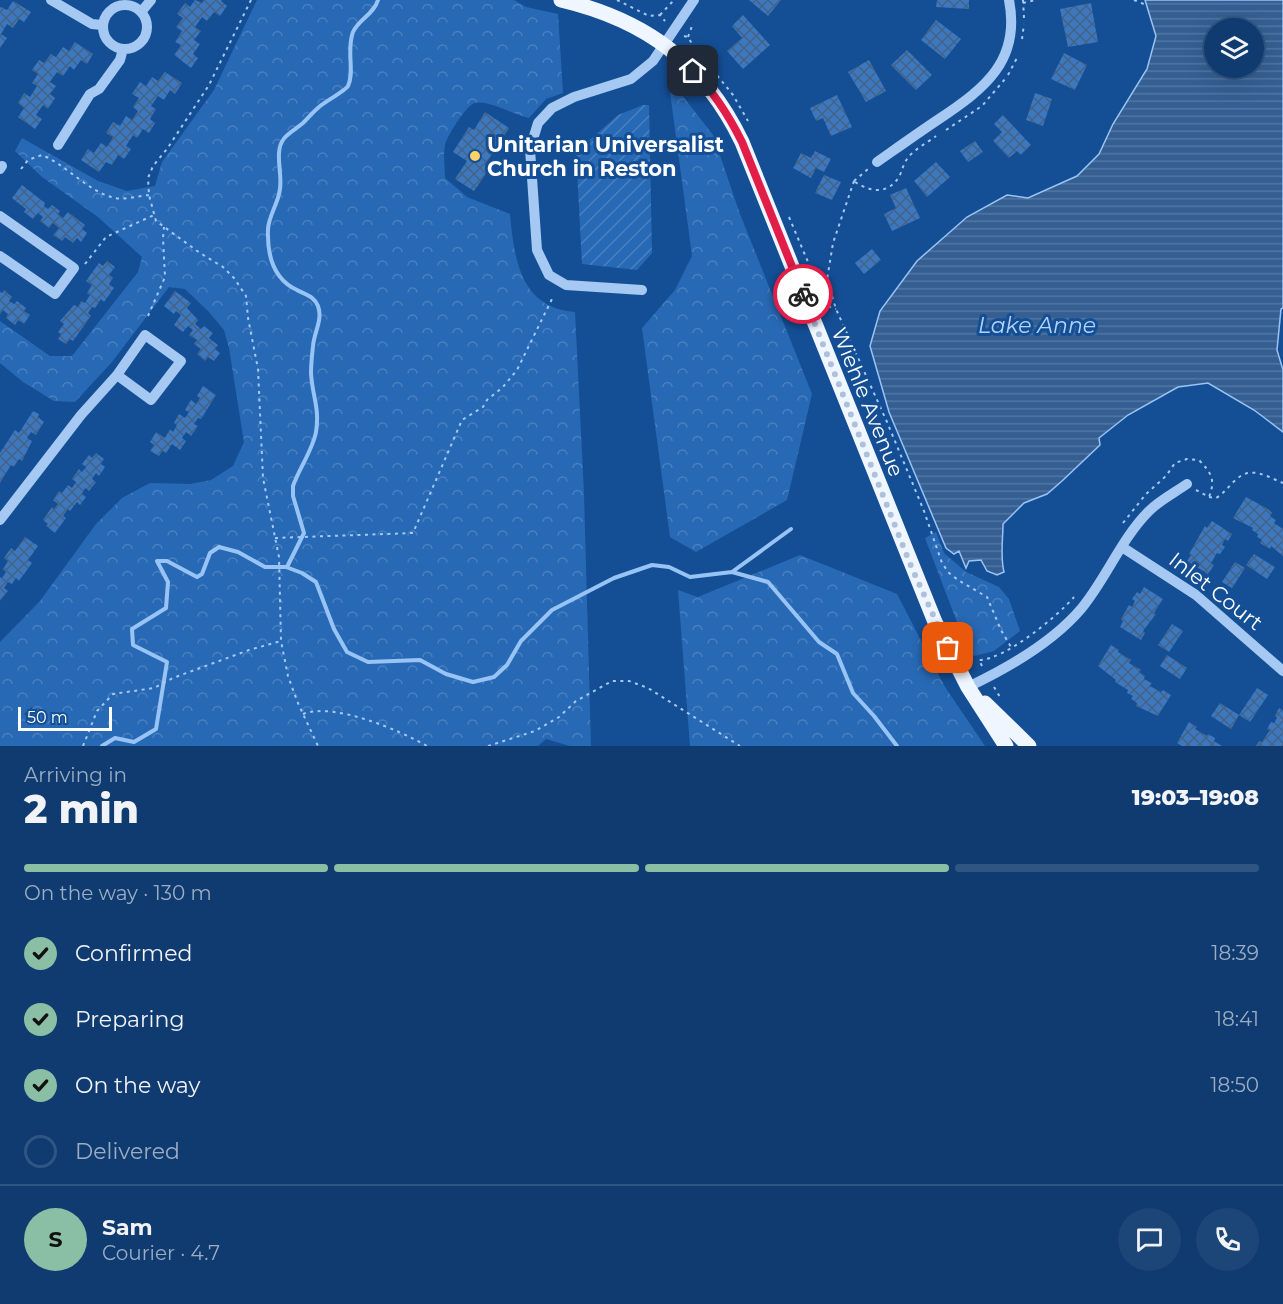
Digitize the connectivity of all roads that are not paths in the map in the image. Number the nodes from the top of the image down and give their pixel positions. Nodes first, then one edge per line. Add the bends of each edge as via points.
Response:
1 (51, 0) edge
2 (151, 0) edge
3 (693, 0) edge
4 (1009, 0) edge
5 (566, 1) edge
6 (141, 12) junction
7 (102, 25) junction
8 (663, 44) junction
9 (123, 49) junction
10 (58, 145) dead end
11 (877, 162) road end
12 (0, 216) edge
13 (0, 256) edge
14 (642, 290) dead end
15 (117, 375) junction
16 (1187, 484) road end
17 (0, 520) edge
18 (1122, 547) junction
19 (1283, 671) edge
20 (968, 687) junction
21 (1006, 746) edge
22 (1029, 746) edge

1 - 7 street via 92,24
2 - 6 street
3 - 8 street
4 - 11 street via 1009,43 995,74 972,97
5 - 8 main road, Wiehle Avenue via 611,15
6 - 7 street via 130,5 118,6 108,13
6 - 9 street via 147,21 147,33 141,43
7 - 9 street via 110,43
8 - 14 street via 653,61 632,79 552,108 538,123 530,149 537,250 549,275 566,285
8 - 20 main road, Wiehle Avenue via 708,87 742,142 911,566
9 - 10 street via 120,60 99,90 90,94
12 - 13 street via 74,268 56,294
15 - 15 street via 145,335 181,361 151,400
15 - 17 street
16 - 18 street via 1150,510
18 - 19 street, Inlet Court via 1196,595
18 - 20 street via 1073,617 1051,637
20 - 21 main road, Wiehle Avenue
20 - 22 main road, Wiehle Avenue

